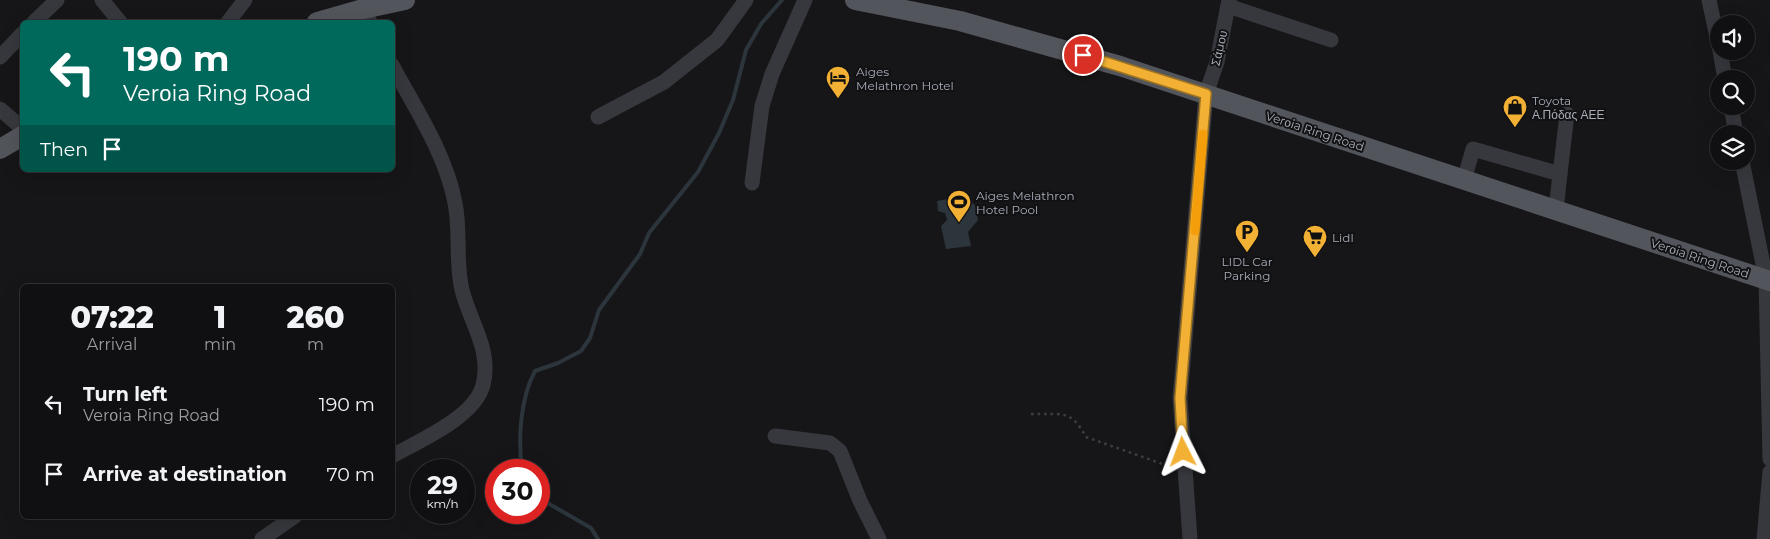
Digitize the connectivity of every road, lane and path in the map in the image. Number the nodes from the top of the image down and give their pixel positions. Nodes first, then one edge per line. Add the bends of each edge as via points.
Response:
1 (57, 0) edge
2 (102, 0) edge
3 (245, 0) edge
4 (405, 0) edge
5 (746, 0) edge
6 (805, 0) edge
7 (855, 0) edge
8 (1709, 0) edge
9 (1228, 3) edge
10 (1712, 15) edge
11 (367, 16) edge
12 (36, 20) edge
13 (118, 20) edge
14 (230, 20) edge
15 (333, 20) edge
16 (20, 36) edge
17 (1331, 40) dead end
18 (0, 57) edge
19 (395, 71) edge
20 (1206, 94) junction
21 (0, 109) edge
22 (1567, 114) dead end
23 (598, 117) dead end
24 (20, 126) edge
25 (20, 137) edge
26 (0, 149) edge
27 (1744, 170) edge
28 (1560, 174) junction
29 (1464, 180) junction
30 (752, 182) dead end
31 (1556, 210) junction
32 (1768, 280) edge
33 (1769, 346) edge
34 (1031, 414) dead end
35 (775, 436) dead end
36 (395, 454) edge
37 (1770, 459) edge
38 (1184, 470) junction
39 (1770, 472) edge
40 (291, 519) edge
41 (262, 539) edge
42 (879, 539) edge
43 (1190, 539) edge
44 (1764, 539) edge

1 - 12 street
2 - 13 street
3 - 14 street
4 - 11 main road
5 - 23 street via 716,40 664,82
6 - 30 street via 772,74 762,106
7 - 20 main road, Verοia Ring Road via 907,9 1028,39
8 - 10 street
9 - 17 street
9 - 20 street, Σάμου via 1217,62
11 - 15 main road
16 - 18 street
19 - 36 street via 445,169 456,204 458,276 467,311 483,346 485,365 483,386 468,410
20 - 29 main road, Verοia Ring Road
20 - 38 street, Σάμου via 1180,398
21 - 24 street
22 - 28 street
25 - 26 main road
27 - 32 street
28 - 29 street via 1473,149
28 - 31 street
29 - 31 main road, Verοia Ring Road
31 - 32 main road, Verοia Ring Road
32 - 33 street
33 - 37 street
34 - 38 path via 1068,416 1076,421 1086,437
35 - 42 street via 830,443 840,451
38 - 43 street, Σάμου
39 - 44 street
40 - 41 street

